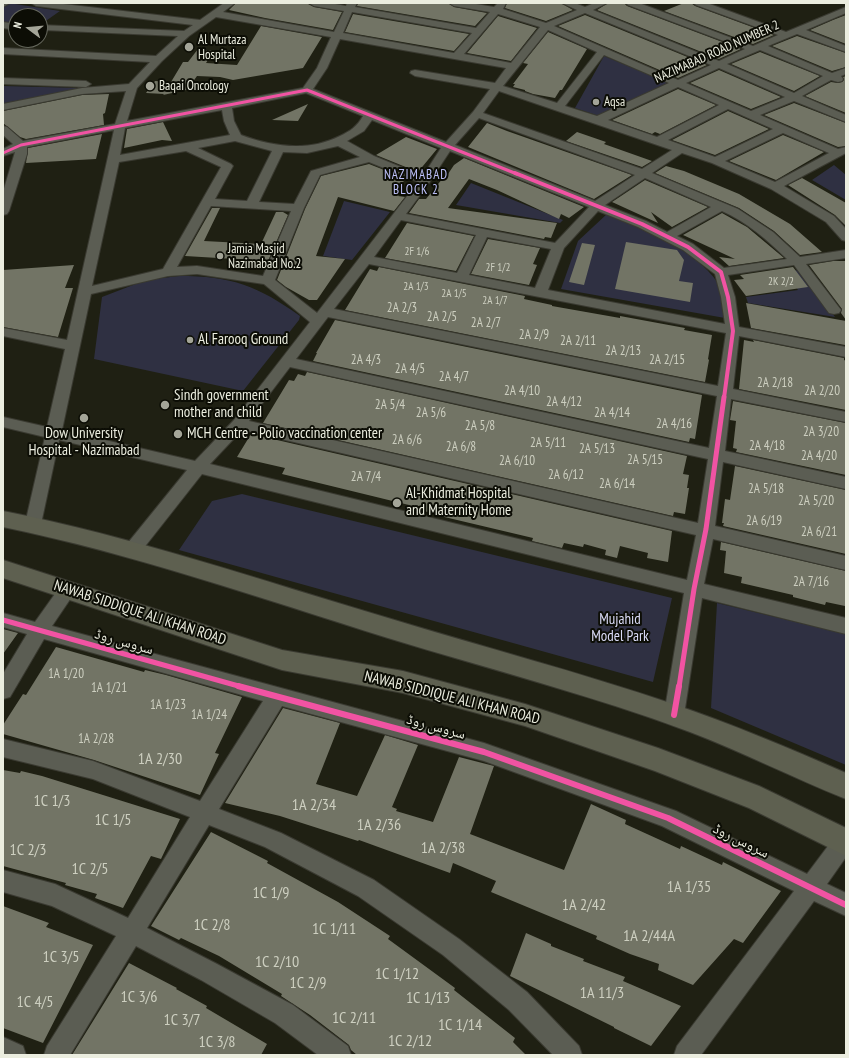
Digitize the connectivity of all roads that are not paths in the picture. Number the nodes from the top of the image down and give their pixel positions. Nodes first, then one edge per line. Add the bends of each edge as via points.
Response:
1 (36, 3) edge
2 (88, 3) edge
3 (230, 3) edge
4 (314, 3) edge
5 (454, 3) edge
6 (567, 3) edge
7 (602, 3) edge
8 (631, 3) edge
9 (699, 3) edge
10 (351, 6) edge
11 (499, 7) edge
12 (77, 9) junction
13 (584, 10) junction
14 (846, 10) edge
15 (216, 14) junction
16 (833, 16) junction
17 (846, 21) edge
18 (203, 23) junction
19 (48, 24) edge
20 (546, 26) junction
21 (48, 27) edge
22 (796, 30) junction
23 (478, 31) junction
24 (186, 34) junction
25 (786, 35) junction
26 (337, 36) junction
27 (756, 48) junction
28 (846, 49) edge
29 (603, 50) junction
30 (3, 51) edge
31 (456, 57) junction
32 (158, 59) junction
33 (720, 65) junction
34 (513, 66) junction
35 (846, 71) edge
36 (415, 73) dead end
37 (833, 77) junction
38 (3, 81) edge
39 (846, 82) edge
40 (680, 84) junction
41 (132, 87) junction
42 (497, 87) junction
43 (307, 90) junction
44 (794, 97) junction
45 (226, 105) junction
46 (727, 105) junction
47 (3, 107) edge
48 (560, 107) junction
49 (369, 114) junction
50 (477, 114) junction
51 (752, 115) junction
52 (846, 119) edge
53 (598, 120) junction
54 (120, 126) junction
55 (782, 129) junction
56 (3, 130) edge
57 (236, 137) junction
58 (658, 141) junction
59 (340, 142) junction
60 (21, 146) junction
61 (448, 146) junction
62 (187, 147) junction
63 (279, 149) junction
64 (682, 149) junction
65 (3, 153) edge
66 (839, 153) edge
67 (370, 158) junction
68 (114, 159) junction
69 (716, 161) junction
70 (846, 165) edge
71 (644, 174) junction
72 (425, 181) junction
73 (775, 186) junction
74 (5, 196) edge
75 (207, 202) junction
76 (252, 204) junction
77 (597, 205) junction
78 (722, 206) junction
79 (298, 208) junction
80 (3, 211) edge
81 (397, 216) junction
82 (483, 233) junction
83 (668, 236) junction
84 (846, 237) edge
85 (558, 247) junction
86 (846, 254) edge
87 (364, 259) junction
88 (797, 261) junction
89 (168, 272) junction
90 (721, 272) junction
91 (460, 278) junction
92 (268, 281) junction
93 (84, 292) junction
94 (540, 293) junction
95 (834, 310) dead end
96 (322, 317) junction
97 (733, 330) junction
98 (3, 332) edge
99 (72, 346) junction
100 (846, 352) edge
101 (288, 362) junction
102 (725, 393) junction
103 (846, 417) edge
104 (3, 422) edge
105 (239, 424) junction
106 (52, 434) junction
107 (717, 455) junction
108 (198, 467) junction
109 (846, 483) edge
110 (3, 518) edge
111 (33, 524) junction
112 (706, 530) junction
113 (133, 549) junction
114 (846, 562) edge
115 (3, 569) edge
116 (68, 589) junction
117 (694, 589) junction
118 (3, 620) edge
119 (846, 626) edge
120 (39, 631) junction
121 (3, 691) edge
122 (278, 696) junction
123 (674, 716) junction
124 (3, 748) edge
125 (846, 786) edge
126 (206, 813) junction
127 (845, 841) edge
128 (3, 881) edge
129 (810, 888) junction
130 (846, 905) edge
131 (132, 932) junction
132 (3, 1049) edge
133 (14, 1055) edge
134 (56, 1055) edge
135 (339, 1055) edge
136 (570, 1055) edge
137 (686, 1055) edge

1 - 12 street
2 - 12 street
3 - 15 street
4 - 10 street
5 - 11 street
6 - 13 street
7 - 13 street
8 - 27 street
9 - 25 street
10 - 23 street
10 - 26 street
11 - 20 street
11 - 23 street
12 - 18 street
12 - 19 street
13 - 20 street
13 - 33 street
14 - 16 street, NAZIMABAD ROAD NUMBER 2
15 - 18 street
15 - 26 street
16 - 17 street
16 - 22 street, NAZIMABAD ROAD NUMBER 2
18 - 24 street
20 - 29 street
20 - 34 street
21 - 24 street
22 - 25 street, NAZIMABAD ROAD NUMBER 2
22 - 28 street
23 - 31 street
24 - 32 street
25 - 27 street, NAZIMABAD ROAD NUMBER 2
26 - 31 street
26 - 43 street via 322,68
27 - 33 street, NAZIMABAD ROAD NUMBER 2
27 - 37 street
29 - 40 street
29 - 48 street
30 - 32 street
31 - 34 street
32 - 41 street
33 - 40 street, NAZIMABAD ROAD NUMBER 2
33 - 44 street
34 - 42 street
35 - 37 street
36 - 42 street
37 - 39 street
37 - 44 street via 812,85
38 - 41 street
40 - 46 street
40 - 53 street, NAZIMABAD ROAD NUMBER 2
41 - 47 street via 82,91
41 - 54 street
42 - 48 street
42 - 50 street
43 - 45 street
43 - 49 street
44 - 51 street
44 - 52 street
45 - 54 street
45 - 57 street
46 - 51 street
46 - 58 street
48 - 53 street
49 - 59 street via 361,129
49 - 61 street
50 - 61 street
50 - 71 street
51 - 55 street
53 - 58 street
54 - 60 street
54 - 68 street
55 - 66 street
55 - 69 street
56 - 60 street
57 - 62 street
57 - 63 street via 255,145
58 - 64 street
59 - 63 street via 310,149
59 - 67 street
60 - 65 street
60 - 74 street via 21,154
61 - 72 street
61 - 77 street
62 - 68 street
62 - 75 street via 227,166
63 - 76 street
64 - 69 street
64 - 71 street
66 - 70 street
66 - 73 street
67 - 72 street
67 - 79 street via 315,173
68 - 93 street
69 - 73 street
71 - 77 street
71 - 78 street
72 - 81 street
73 - 84 street via 830,219
74 - 80 street
75 - 76 street
75 - 89 street
76 - 79 street
77 - 83 street
77 - 85 street
78 - 83 street
78 - 88 street via 770,235
79 - 92 street
81 - 82 street
81 - 87 street
82 - 85 street
82 - 91 street
83 - 90 street via 688,247
85 - 94 street
86 - 88 street
87 - 91 street
87 - 96 street
88 - 90 street
88 - 95 street
89 - 92 street via 197,270
89 - 93 street
90 - 97 street
91 - 94 street
92 - 96 street
93 - 99 street
94 - 97 street
96 - 101 street
96 - 102 street
97 - 100 street
97 - 102 street
98 - 99 street
99 - 106 street
101 - 105 street
101 - 107 street
102 - 103 street
102 - 107 street
104 - 106 street
105 - 108 street
105 - 112 street
106 - 108 street
106 - 111 street
107 - 109 street
107 - 112 street
108 - 113 street
108 - 117 street
110 - 111 main road
111 - 113 main road
112 - 114 street
112 - 117 street
113 - 123 main road
115 - 116 main road, NAWAB SIDDIQUE ALI KHAN ROAD
116 - 120 street
116 - 127 main road, NAWAB SIDDIQUE ALI KHAN ROAD via 282,660 403,682 525,715 658,760 759,799
117 - 119 street
117 - 123 street
118 - 120 street, سروس روڈ
120 - 121 street
120 - 122 street, سروس روڈ
122 - 126 street
122 - 129 street, سروس روڈ via 484,752 661,815
123 - 125 main road
124 - 126 street via 93,770
126 - 131 street
126 - 136 street via 273,840 366,888 451,947 518,1001
127 - 129 street
128 - 131 street via 55,895
129 - 130 street, سروس روڈ
129 - 137 street
131 - 134 street
131 - 135 street via 284,1014
132 - 133 street

